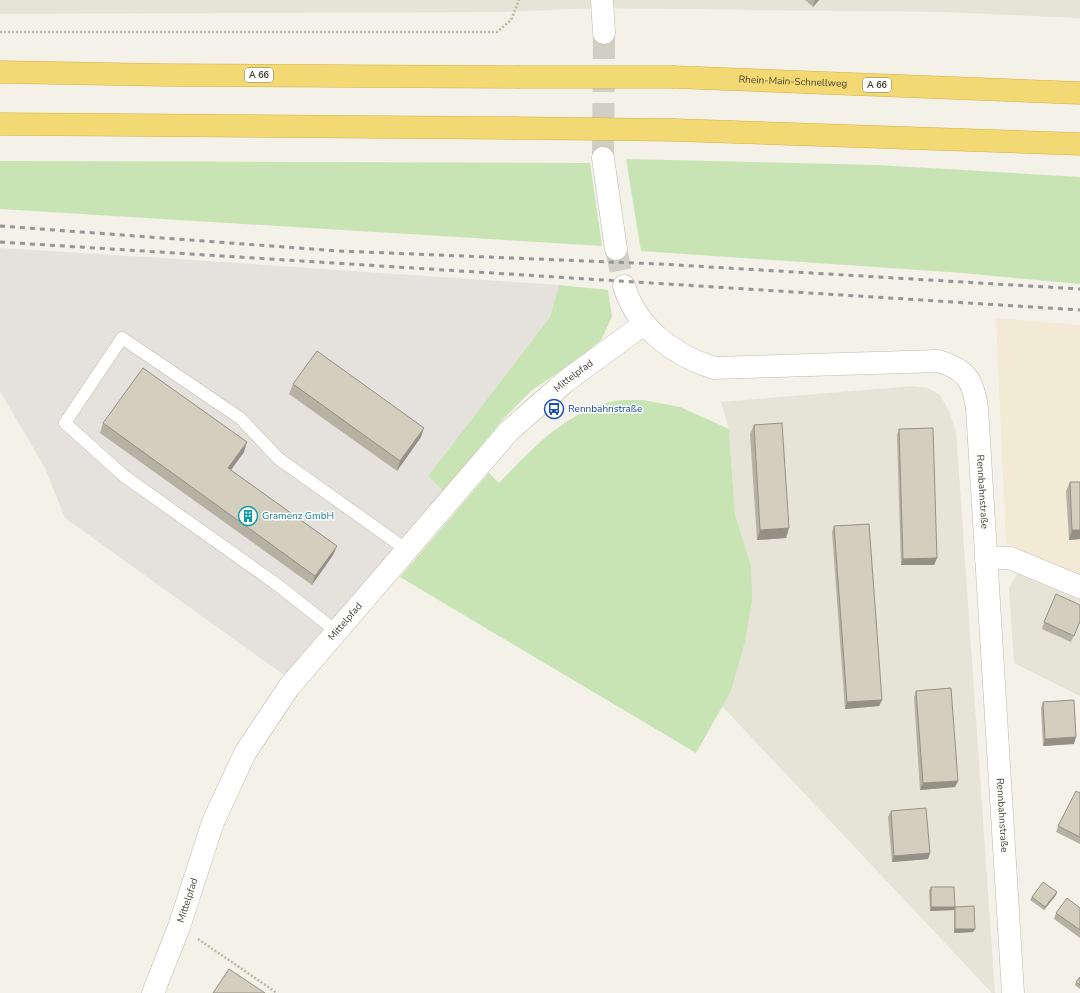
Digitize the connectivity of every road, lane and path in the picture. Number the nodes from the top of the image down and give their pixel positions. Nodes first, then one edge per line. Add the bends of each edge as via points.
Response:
1 (519, 0) edge
2 (602, 0) edge
3 (0, 32) edge
4 (604, 33) tunnel mouth
5 (0, 72) edge
6 (1080, 92) edge
7 (0, 124) edge
8 (1080, 144) edge
9 (603, 158) tunnel mouth
10 (616, 249) tunnel mouth
11 (624, 286) tunnel mouth
12 (644, 324) junction
13 (407, 550) junction
14 (986, 558) junction
15 (1080, 587) edge
16 (337, 632) junction
17 (179, 927) junction
18 (154, 993) edge
19 (277, 993) edge
20 (1013, 993) edge

1 - 3 path via 511,20 497,32
2 - 4 street
5 - 6 highway, Rhein-Main-Schnellweg / A 66, bridge via 674,77
7 - 8 highway, bridge via 675,130
9 - 10 street
11 - 12 street, Rennbahnstraße via 633,310
12 - 13 street, Mittelpfad via 566,381 509,431
12 - 14 street, Rennbahnstraße via 681,355 714,368 938,361 953,366 965,376 974,389
13 - 16 street, Mittelpfad
13 - 16 lane via 279,458 240,418 122,338 65,423 124,476 273,582
14 - 15 street via 1010,558
14 - 20 street, Rennbahnstraße
16 - 17 street, Mittelpfad via 290,687 245,753 213,822
17 - 18 street, Mittelpfad
17 - 19 path

